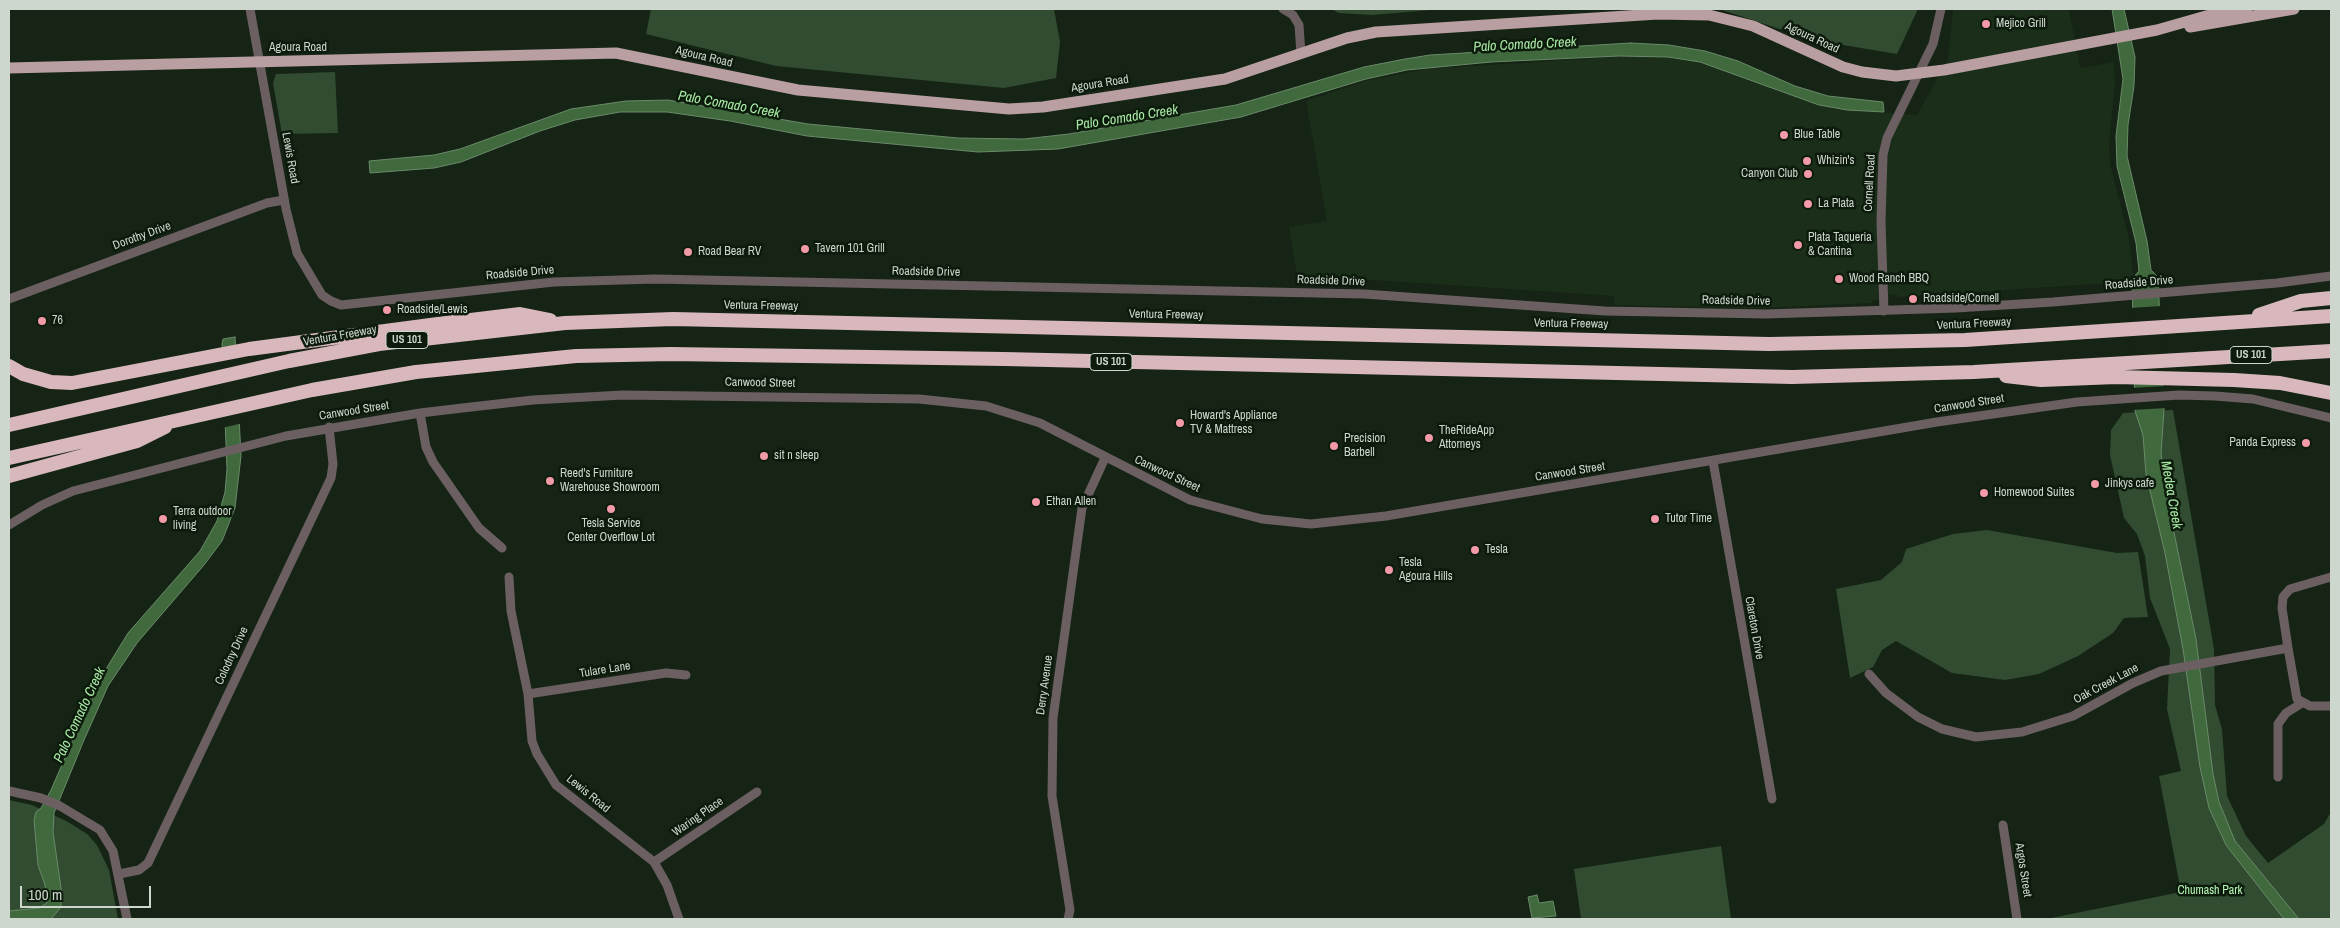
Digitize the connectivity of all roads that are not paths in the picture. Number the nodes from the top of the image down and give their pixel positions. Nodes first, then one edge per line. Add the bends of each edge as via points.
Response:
1 (250, 9) edge
2 (1283, 9) edge
3 (1941, 9) edge
4 (2248, 9) edge
5 (2294, 9) edge
6 (2176, 26) junction
7 (1301, 54) junction
8 (259, 62) junction
9 (9, 68) edge
10 (1919, 73) junction
11 (284, 200) junction
12 (2331, 276) edge
13 (2331, 298) edge
14 (9, 299) edge
15 (331, 302) joint
16 (1884, 311) junction
17 (2331, 316) edge
18 (2242, 322) junction
19 (565, 323) junction
20 (2331, 351) edge
21 (9, 366) edge
22 (1974, 372) junction
23 (2331, 393) edge
24 (420, 413) junction
25 (185, 417) junction
26 (2331, 418) edge
27 (9, 425) edge
28 (329, 427) junction
29 (9, 458) edge
30 (1105, 458) junction
31 (1713, 461) junction
32 (9, 476) edge
33 (9, 525) edge
34 (502, 548) dead end
35 (509, 576) dead end
36 (2331, 577) edge
37 (2288, 648) junction
38 (1869, 674) dead end
39 (686, 675) dead end
40 (528, 694) junction
41 (2302, 703) junction
42 (2331, 706) edge
43 (2278, 777) dead end
44 (9, 791) edge
45 (757, 792) dead end
46 (1772, 799) dead end
47 (2002, 825) dead end
48 (654, 862) junction
49 (119, 874) junction
50 (127, 919) edge
51 (679, 919) edge
52 (1068, 919) edge
53 (2017, 919) edge

1 - 8 street, Lewis Road
2 - 7 street via 1293,15 1299,25
3 - 10 street, Cornell Road via 1932,44
4 - 6 main road, Agoura Road via 2186,21
5 - 6 main road, Agoura Road via 2188,27
6 - 10 main road, Agoura Road
7 - 8 main road, Agoura Road via 1225,79 1043,107 1009,108 798,90 616,53
7 - 10 main road, Agoura Road via 1376,32 1682,13 1734,20 1862,72 1896,76
8 - 9 main road, Agoura Road
8 - 11 street, Lewis Road
10 - 16 street, Cornell Road via 1887,138 1883,156
11 - 14 street, Dorothy Drive via 267,203
11 - 15 street, Lewis Road via 297,253 316,287
12 - 16 street, Roadside Drive via 2053,302
13 - 18 highway via 2301,301
15 - 16 street, Roadside Drive via 353,305 554,282 655,279 1364,294 1624,311 1766,314
17 - 18 highway, Ventura Freeway / US 101
18 - 19 highway, Ventura Freeway / US 101 via 1965,340 1769,344 673,320
19 - 21 highway via 520,314 249,349 72,383 51,382
19 - 27 highway, Ventura Freeway / US 101 via 379,344
20 - 22 highway, US 101
22 - 23 highway via 2041,380 2116,378 2280,383
22 - 25 highway, US 101 via 1782,377 670,354 576,356 416,372
24 - 28 street, Canwood Street
24 - 30 street, Canwood Street via 533,400 622,395 948,400 986,406 1040,423
24 - 34 street via 426,447 433,462 478,528
25 - 29 highway, US 101
25 - 32 highway via 137,441
26 - 31 street, Canwood Street via 2252,399 2173,395 2130,397 1996,412
28 - 33 street, Canwood Street via 218,452 73,491
28 - 49 street, Colodny Drive via 333,464 331,478 148,863 139,870
30 - 31 street, Canwood Street via 1167,490 1212,508 1262,520 1311,524 1386,516
30 - 52 street, Derry Avenue via 1082,508 1052,718 1052,796 1070,910
31 - 46 street, Clareton Drive
35 - 40 street, Lewis Road via 511,611
36 - 37 street via 2290,588 2283,596
37 - 38 street, Oak Creek Lane via 2171,668 2133,683 2073,716 2022,732 1976,737 1942,729 1918,717 1886,693
37 - 41 street via 2297,699
39 - 40 street, Tulare Lane via 666,673
40 - 48 street, Lewis Road via 532,741 550,778
41 - 42 street
41 - 43 street via 2286,713 2278,724
44 - 49 street via 60,806 100,830 108,840
45 - 48 street, Waring Place
47 - 53 street, Argos Street
48 - 51 street, Lewis Road via 667,885
49 - 50 street

